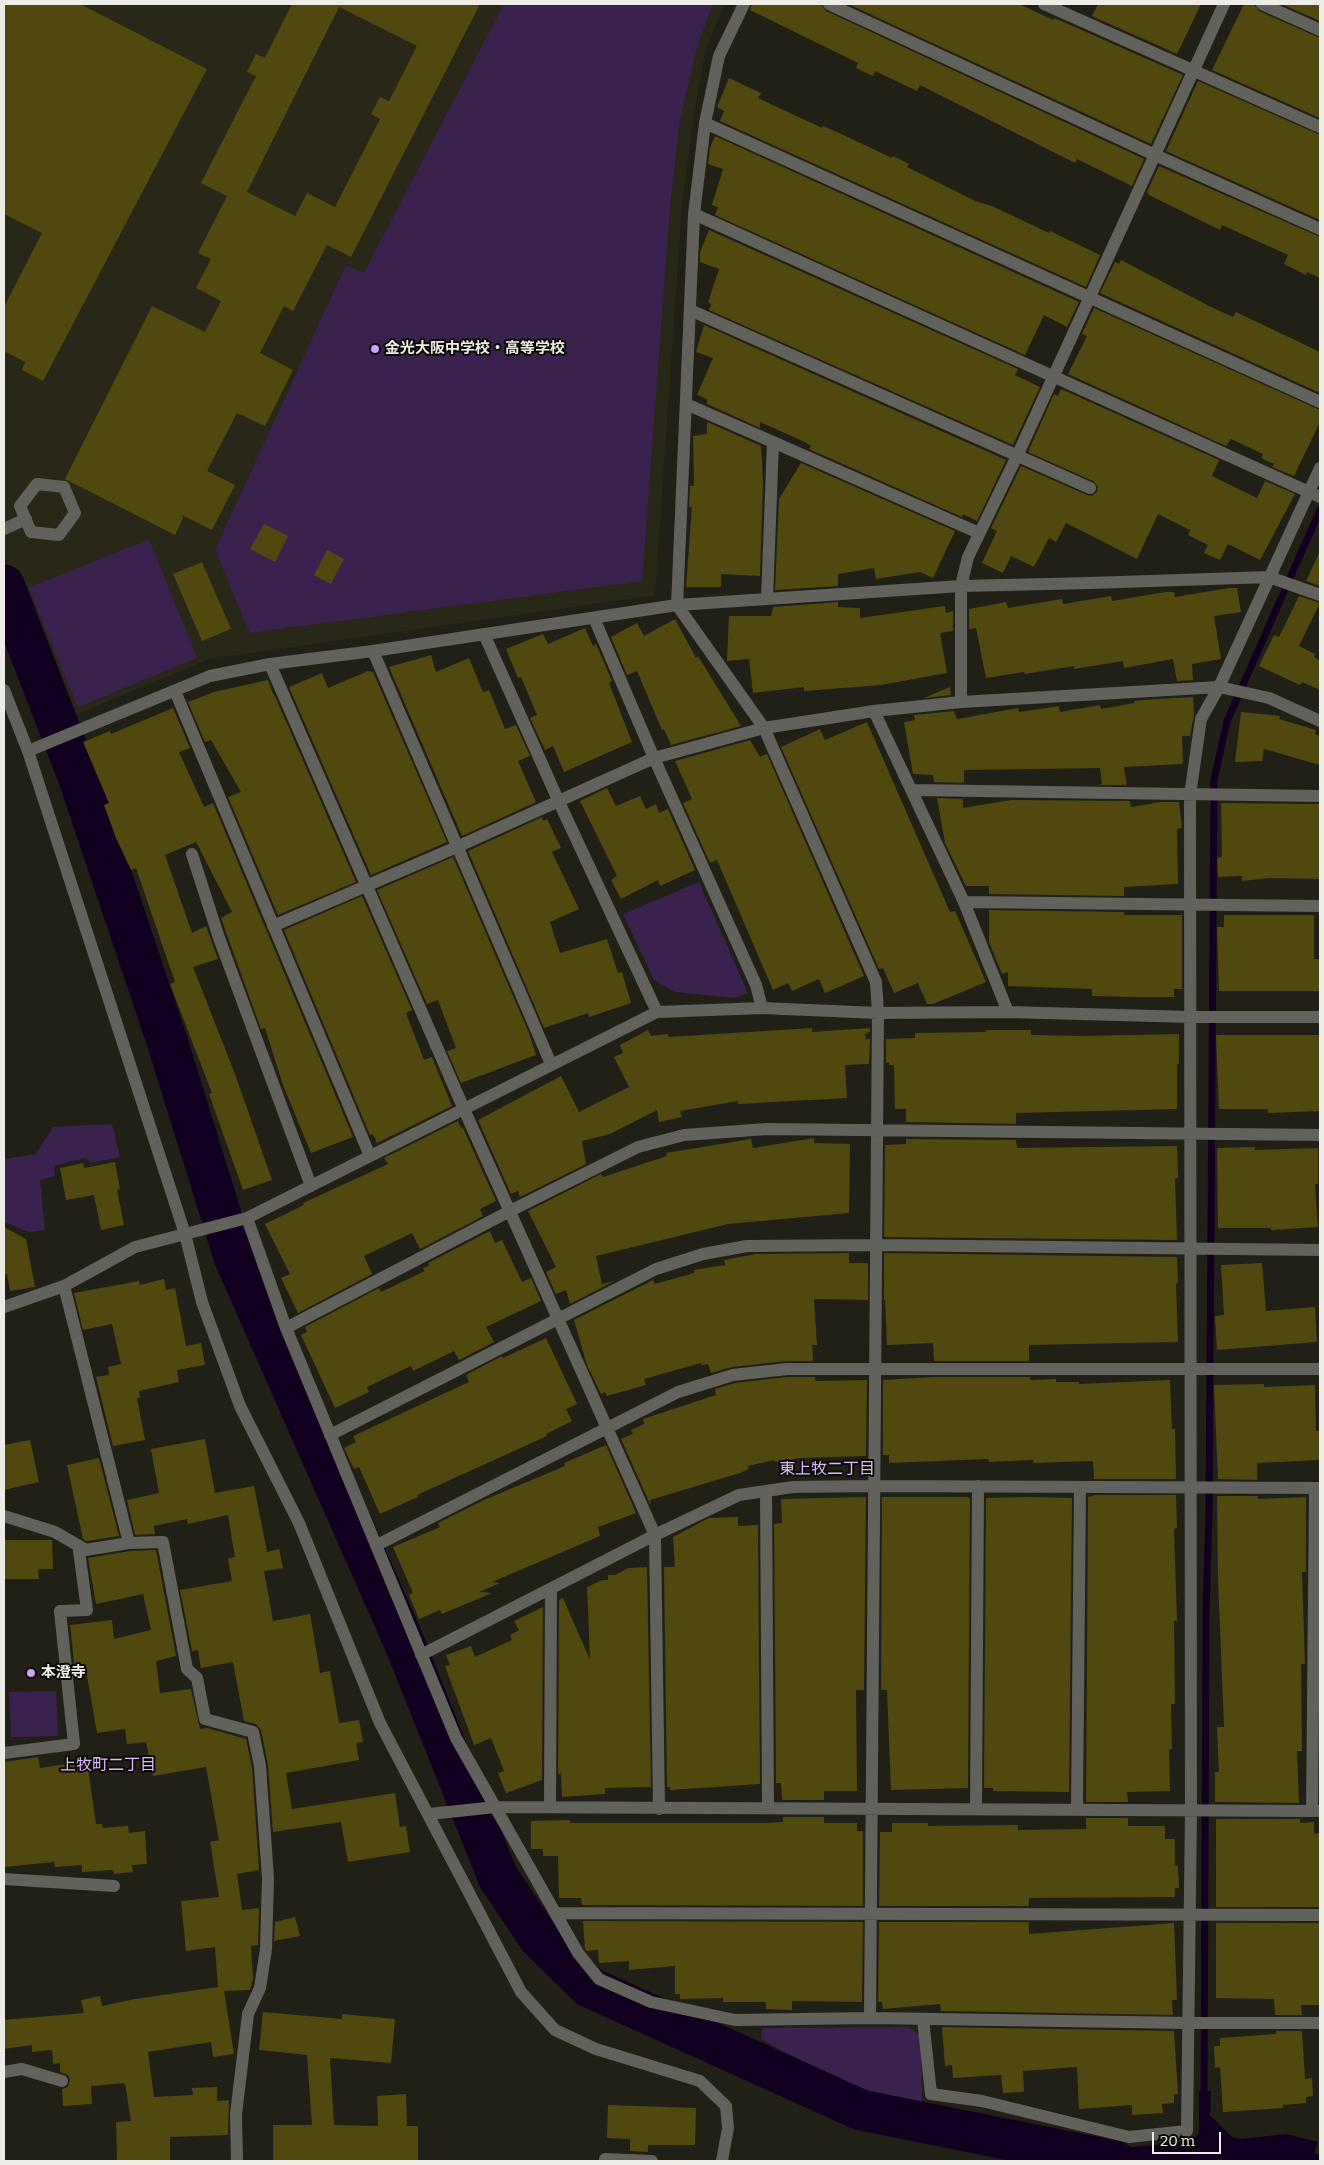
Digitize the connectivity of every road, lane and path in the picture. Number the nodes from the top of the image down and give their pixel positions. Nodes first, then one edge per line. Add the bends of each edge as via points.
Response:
1 (744, 4) edge
2 (829, 4) edge
3 (1044, 4) edge
4 (1224, 4) edge
5 (1262, 4) edge
6 (1320, 30) edge
7 (1193, 70) junction
8 (705, 122) junction
9 (1320, 127) edge
10 (1155, 155) junction
11 (694, 214) junction
12 (1320, 229) edge
13 (1089, 298) junction
14 (690, 310) junction
15 (1053, 376) junction
16 (1320, 402) edge
17 (686, 404) junction
18 (773, 442) junction
19 (1018, 454) junction
20 (1320, 468) edge
21 (1090, 488) dead end
22 (1314, 494) edge
23 (26, 519) junction
24 (4, 529) edge
25 (979, 533) junction
26 (1269, 577) junction
27 (961, 586) junction
28 (1320, 595) edge
29 (768, 599) junction
30 (677, 605) junction
31 (594, 618) junction
32 (484, 634) junction
33 (373, 651) junction
34 (270, 664) junction
35 (1219, 687) junction
36 (4, 690) edge
37 (175, 691) junction
38 (961, 702) junction
39 (874, 711) junction
40 (1320, 721) edge
41 (764, 728) junction
42 (28, 751) junction
43 (654, 758) junction
44 (912, 790) junction
45 (1190, 795) junction
46 (1320, 796) edge
47 (559, 802) junction
48 (459, 846) junction
49 (192, 854) dead end
50 (366, 886) junction
51 (964, 902) junction
52 (1190, 904) junction
53 (1320, 906) edge
54 (273, 926) junction
55 (762, 1008) junction
56 (657, 1012) junction
57 (1008, 1012) junction
58 (878, 1013) junction
59 (1191, 1017) junction
60 (1320, 1017) edge
61 (551, 1064) junction
62 (464, 1108) junction
63 (876, 1130) junction
64 (1191, 1134) junction
65 (1320, 1135) edge
66 (370, 1156) junction
67 (312, 1186) junction
68 (510, 1211) junction
69 (247, 1218) junction
70 (185, 1234) junction
71 (876, 1245) junction
72 (1191, 1248) junction
73 (1320, 1250) edge
74 (64, 1286) junction
75 (4, 1307) edge
76 (557, 1318) junction
77 (286, 1328) junction
78 (875, 1368) junction
79 (1191, 1368) junction
80 (1320, 1369) edge
81 (607, 1428) junction
82 (330, 1435) junction
83 (873, 1486) junction
84 (978, 1486) junction
85 (1080, 1487) junction
86 (1190, 1487) junction
87 (1318, 1488) edge
88 (766, 1491) junction
89 (4, 1516) edge
90 (655, 1535) junction
91 (129, 1543) junction
92 (377, 1545) junction
93 (86, 1550) junction
94 (551, 1589) junction
95 (421, 1655) junction
96 (4, 1753) edge
97 (496, 1807) junction
98 (550, 1807) junction
99 (659, 1808) junction
100 (768, 1808) junction
101 (871, 1808) junction
102 (976, 1809) junction
103 (1077, 1810) junction
104 (1191, 1811) junction
105 (1316, 1811) edge
106 (429, 1814) junction
107 (4, 1879) edge
108 (114, 1886) dead end
109 (557, 1913) junction
110 (870, 1914) junction
111 (1190, 1915) junction
112 (1320, 1916) edge
113 (870, 2018) junction
114 (923, 2019) junction
115 (1320, 2023) edge
116 (1189, 2024) junction
117 (4, 2072) edge
118 (62, 2081) dead end
119 (237, 2161) edge
120 (605, 2161) edge
121 (652, 2161) edge
122 (722, 2161) edge

1 - 8 street via 719,56
2 - 10 street
3 - 7 street
4 - 7 street
5 - 6 street
7 - 9 street
7 - 10 street
8 - 11 street
8 - 13 street
10 - 12 street
10 - 13 street
11 - 14 street
11 - 15 street
13 - 15 street
13 - 16 street
14 - 17 street
14 - 19 street
15 - 19 street
15 - 22 street
17 - 18 street
17 - 30 street
18 - 25 street
18 - 29 street
19 - 21 street
19 - 25 street
20 - 22 street
22 - 26 street
23 - 23 street via 20,506 37,484 64,488 75,513 59,535 31,532
23 - 24 street
25 - 27 street via 968,557
26 - 27 street
26 - 28 street
26 - 35 street
27 - 29 street
27 - 38 street
29 - 30 street
30 - 31 street
30 - 41 street
31 - 32 street
31 - 43 street
32 - 33 street
32 - 47 street
33 - 34 street
33 - 48 street
34 - 37 street via 210,676
34 - 50 street
35 - 38 street
35 - 40 street via 1269,698
35 - 45 street via 1201,719
36 - 42 street
37 - 42 street
37 - 54 street
38 - 39 street
39 - 41 street
39 - 44 street
41 - 43 street
41 - 58 street via 876,982
42 - 70 street
43 - 47 street
43 - 55 street via 756,985
44 - 45 street
44 - 51 street
45 - 46 street
45 - 52 street
47 - 48 street
47 - 56 street
48 - 50 street
48 - 61 street
49 - 67 street
50 - 54 street
50 - 62 street
51 - 52 street
51 - 57 street
52 - 53 street
52 - 59 street
54 - 66 street
55 - 56 street
55 - 58 street
56 - 61 street
57 - 58 street
57 - 59 street
58 - 63 street
59 - 60 street
59 - 64 street
61 - 62 street
62 - 66 street
62 - 68 street
63 - 64 street
63 - 68 street via 766,1129 684,1135 638,1147
63 - 71 street
64 - 65 street
64 - 72 street
66 - 67 street
67 - 69 street
68 - 76 street
68 - 77 street
69 - 70 street
69 - 77 street
70 - 74 street via 135,1247
70 - 106 street via 202,1302 240,1406 299,1523 380,1723
71 - 72 street
71 - 76 street via 747,1246 704,1254 656,1269
71 - 78 street
72 - 73 street
72 - 79 street
74 - 75 street
74 - 91 street
76 - 81 street
76 - 82 street
77 - 82 street
78 - 79 street
78 - 81 street via 787,1369 733,1375 678,1392
78 - 83 street
79 - 80 street
79 - 86 street
81 - 90 street
81 - 92 street
82 - 92 street
83 - 84 street
83 - 88 street via 793,1487
83 - 101 street
84 - 85 street
84 - 102 street
85 - 86 street
85 - 103 street
86 - 87 street
86 - 104 street
87 - 105 street
88 - 90 street via 739,1495
88 - 100 street
89 - 93 street via 55,1532
90 - 94 street
90 - 99 street
91 - 93 street
91 - 119 street via 163,1542 187,1669 197,1678 205,1719 253,1732 260,1766 268,1878 266,1949 260,1988 248,2014 236,2114
92 - 95 street
93 - 96 street via 80,1551 87,1610 60,1611 74,1744
94 - 95 street
94 - 98 street
95 - 97 street via 456,1738
97 - 98 street
97 - 106 street
97 - 109 street via 535,1880
98 - 99 street
99 - 100 street
100 - 101 street
101 - 102 street
101 - 110 street
102 - 103 street
103 - 104 street
104 - 105 street
104 - 111 street
106 - 122 street via 521,1992 556,2030 596,2049 700,2081 726,2106 728,2128
107 - 108 street
109 - 110 street
109 - 113 street via 578,1953 599,1979 651,2002 735,2020
110 - 111 street
110 - 113 street
111 - 112 street
111 - 116 street
113 - 114 street
114 - 116 street
114 - 116 street via 931,2094 982,2101 1129,2137 1187,2131
115 - 116 street
117 - 118 street via 22,2069
120 - 121 street

